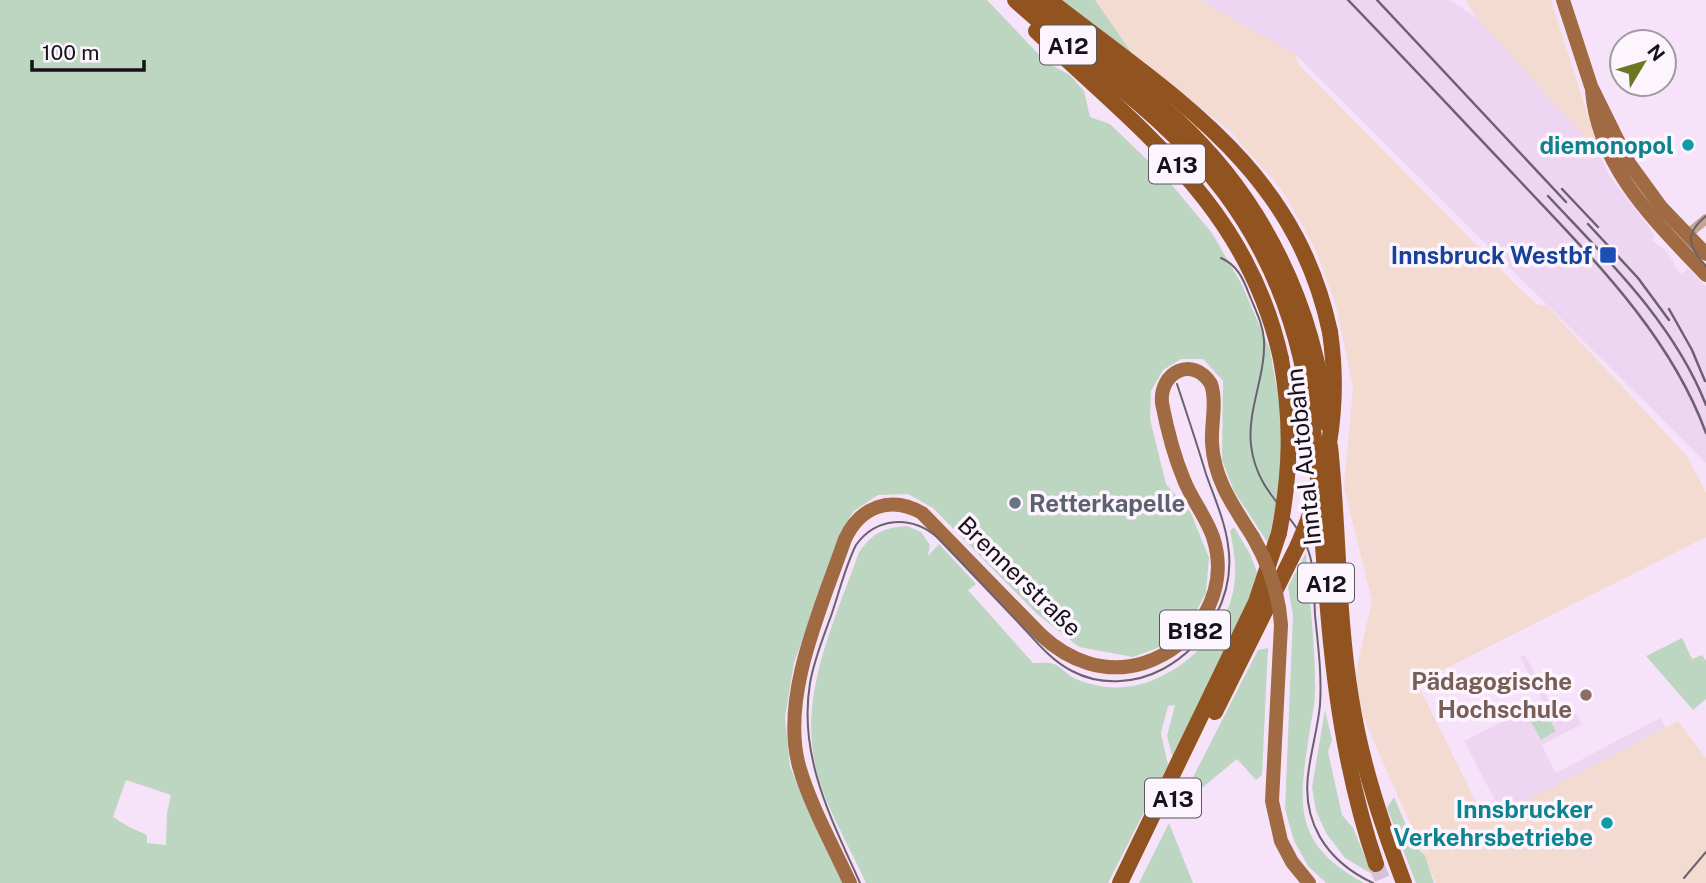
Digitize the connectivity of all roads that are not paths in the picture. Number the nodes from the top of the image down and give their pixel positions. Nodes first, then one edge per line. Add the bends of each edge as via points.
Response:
1 (1004, 0) edge
2 (1015, 0) edge
3 (1035, 0) edge
4 (1049, 0) edge
5 (1563, 0) edge
6 (1077, 29) junction
7 (1591, 86) junction
8 (1613, 162) junction
9 (1629, 163) junction
10 (1706, 219) edge
11 (1683, 241) junction
12 (1706, 254) edge
13 (1706, 275) edge
14 (1291, 297) junction
15 (1194, 745) junction
16 (1143, 847) junction
17 (1376, 864) tunnel mouth
18 (850, 883) edge
19 (1119, 883) edge
20 (1131, 883) edge
21 (1309, 883) edge
22 (1404, 883) edge

1 - 15 highway, A13, bridge via 1205,196 1248,263 1281,359 1290,451 1279,533 1256,602
2 - 14 highway, Inntal Autobahn / A12 via 1170,131 1224,192
3 - 6 highway, Inntal Autobahn / A12
4 - 6 highway, A13
5 - 7 main road
6 - 14 highway, Inntal Autobahn / A12 via 1214,159 1253,210
6 - 15 highway, A13, bridge via 1179,101 1235,152 1274,198 1304,250 1327,320 1335,387 1327,461 1316,500 1298,544
7 - 8 main road via 1593,112
7 - 9 main road
8 - 9 main road via 1621,158
8 - 11 main road via 1624,183
9 - 11 main road
10 - 11 street
11 - 12 main road
11 - 13 main road
14 - 17 highway, Inntal Autobahn / A12 via 1315,437 1343,741
14 - 22 highway, Inntal Autobahn / A12 via 1310,332 1324,394 1350,697 1374,800
15 - 16 highway, A13
16 - 19 highway, A13
16 - 20 highway, A13
18 - 21 main road, Brennerstraße / B182, bridge via 802,775 793,724 803,663 851,527 873,508 905,505 922,513 1041,635 1073,658 1117,668 1159,657 1202,621 1217,578 1212,536 1183,478 1162,403 1165,382 1187,369 1200,372 1211,384 1217,470 1272,577 1280,608 1272,801 1281,841

